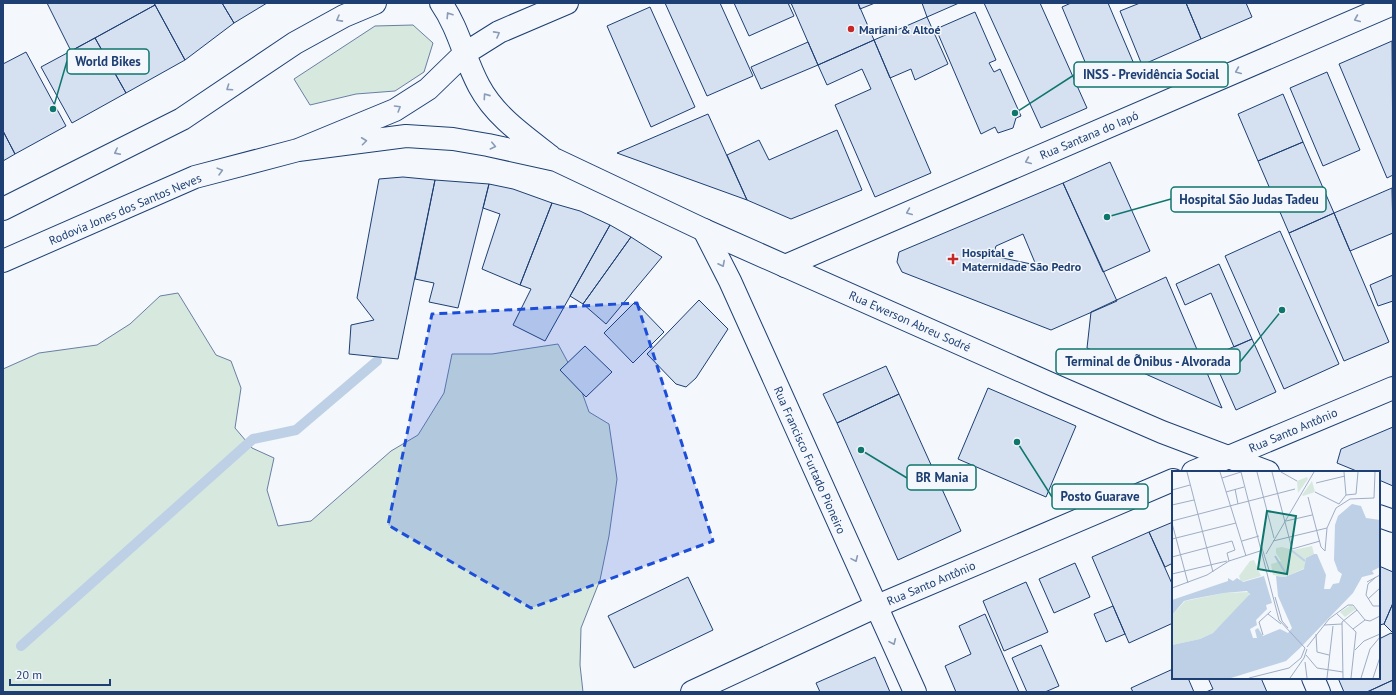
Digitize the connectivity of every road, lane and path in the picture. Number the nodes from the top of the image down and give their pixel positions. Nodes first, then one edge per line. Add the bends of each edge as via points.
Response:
1 (375, 3) edge
2 (441, 3) edge
3 (567, 3) edge
4 (1393, 4) edge
5 (464, 54) junction
6 (298, 150) junction
7 (556, 160) junction
8 (3, 209) edge
9 (704, 230) junction
10 (3, 261) edge
11 (785, 266) junction
12 (1393, 388) edge
13 (1226, 463) edge
14 (1197, 471) edge
15 (1263, 471) edge
16 (1172, 480) edge
17 (1380, 516) edge
18 (1393, 521) edge
19 (877, 606) junction
20 (1313, 679) edge
21 (692, 692) edge
22 (915, 692) edge
23 (1319, 692) edge

1 -> 8 main road via 344,16 295,43 182,119
5 -> 2 main road, Rua Ewerson Abreu Sodré via 452,18
5 -> 3 main road, Rodovia Jones dos Santos Neves via 499,32
4 -> 11 main road, Rua Santana do Iapó
6 -> 5 main road, Rodovia Jones dos Santos Neves via 395,110 428,88
7 -> 5 main road, Rua Ewerson Abreu Sodré via 498,114 479,87
6 -> 7 main road, Rua Ewerson Abreu Sodré via 406,136 453,139
10 -> 6 main road, Rodovia Jones dos Santos Neves via 196,177
7 - 9 main road, Rua Ewerson Abreu Sodré
9 - 11 main road, Rua Ewerson Abreu Sodré
9 -> 19 main road, Rua Francisco Furtado Pioneiro via 730,281
11 - 13 main road, Rua Ewerson Abreu Sodré via 1162,432
12 - 13 main road, Rua Santo Antônio
13 - 14 main road, Rua Santo Antônio
13 - 15 main road, Rua Ewerson Abreu Sodré
16 - 19 main road, Rua Santo Antônio
17 - 18 main road
19 - 21 main road, Rua Santo Antônio
19 -> 22 main road, Rua Francisco Furtado Pioneiro
20 - 23 main road

